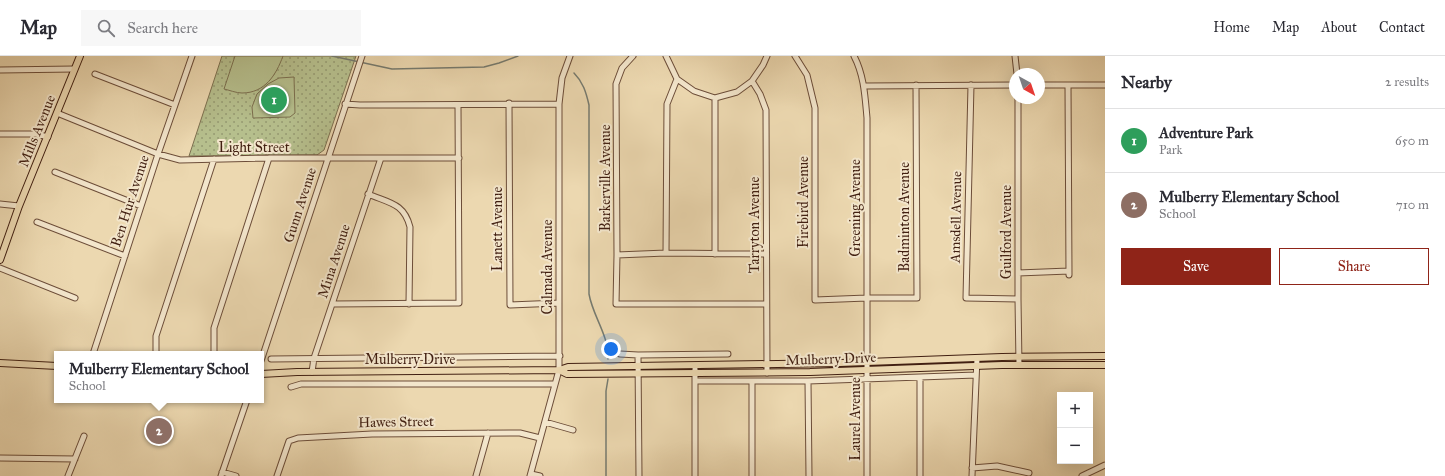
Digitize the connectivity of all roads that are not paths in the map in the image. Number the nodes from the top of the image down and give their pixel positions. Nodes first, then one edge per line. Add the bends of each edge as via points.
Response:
1 (80, 56) edge
2 (192, 56) edge
3 (570, 56) edge
4 (633, 56) edge
5 (666, 56) edge
6 (766, 56) edge
7 (795, 56) edge
8 (854, 56) edge
9 (1015, 56) edge
10 (361, 57) edge
11 (1016, 68) edge
12 (74, 69) junction
13 (0, 70) edge
14 (94, 74) dead end
15 (677, 79) junction
16 (752, 81) junction
17 (971, 85) junction
18 (1009, 85) edge
19 (1045, 85) edge
20 (1068, 85) junction
21 (1105, 85) edge
22 (864, 86) junction
23 (916, 86) junction
24 (715, 98) junction
25 (509, 103) junction
26 (346, 104) junction
27 (559, 104) junction
28 (1018, 104) edge
29 (175, 105) junction
30 (458, 105) junction
31 (57, 113) junction
32 (0, 134) edge
33 (48, 137) junction
34 (158, 154) junction
35 (269, 158) junction
36 (327, 158) junction
37 (381, 158) junction
38 (459, 158) junction
39 (214, 159) junction
40 (55, 172) dead end
41 (368, 194) junction
42 (0, 204) edge
43 (19, 206) junction
44 (141, 206) junction
45 (37, 222) dead end
46 (666, 253) junction
47 (715, 254) junction
48 (766, 254) junction
49 (617, 255) junction
50 (125, 256) junction
51 (0, 260) edge
52 (0, 268) edge
53 (1018, 273) junction
54 (75, 298) dead end
55 (867, 298) junction
56 (1018, 299) junction
57 (559, 303) junction
58 (333, 304) junction
59 (408, 304) junction
60 (766, 304) junction
61 (94, 351) edge
62 (156, 351) edge
63 (214, 351) edge
64 (264, 352) edge
65 (620, 354) dead end
66 (728, 354) dead end
67 (638, 355) junction
68 (560, 356) junction
69 (1105, 356) edge
70 (1019, 357) junction
71 (314, 358) junction
72 (977, 358) junction
73 (271, 359) dead end
74 (867, 362) junction
75 (0, 363) edge
76 (767, 364) junction
77 (1019, 365) junction
78 (1105, 365) edge
79 (54, 366) edge
80 (639, 366) junction
81 (695, 366) junction
82 (976, 366) junction
83 (559, 370) junction
84 (867, 370) junction
85 (312, 372) junction
86 (639, 373) junction
87 (767, 373) junction
88 (264, 374) edge
89 (695, 374) junction
90 (976, 375) junction
91 (920, 377) junction
92 (867, 379) junction
93 (695, 381) junction
94 (752, 381) junction
95 (808, 381) junction
96 (555, 384) junction
97 (290, 387) dead end
98 (246, 403) edge
99 (545, 422) junction
100 (573, 430) dead end
101 (488, 433) junction
102 (84, 436) dead end
103 (540, 438) junction
104 (0, 458) edge
105 (75, 459) junction
106 (1105, 465) edge
107 (972, 468) junction
108 (1029, 473) dead end
109 (222, 474) edge
110 (531, 475) edge
111 (68, 476) edge
112 (236, 476) edge
113 (276, 476) edge
114 (476, 476) edge
115 (540, 476) edge
116 (639, 476) edge
117 (695, 476) edge
118 (752, 476) edge
119 (809, 476) edge
120 (866, 476) edge
121 (920, 476) edge
122 (972, 476) edge
123 (1082, 476) edge

1 - 12 main road, Mills Avenue
2 - 29 street, Ben Hur Avenue
3 - 27 street, Calmada Avenue via 562,78
4 - 49 street, Barkerville Avenue via 622,68 616,84
5 - 15 street
6 - 16 street
7 - 55 street, Firebird Avenue via 806,76 815,108 815,300
8 - 22 street, Greening Avenue
9 - 11 street
10 - 26 street, Gunn Avenue
12 - 13 street
12 - 31 main road, Mills Avenue
14 - 29 street
15 - 24 street via 694,91
15 - 46 street via 667,104
16 - 24 street via 736,92
16 - 48 street, Tarryton Avenue via 766,110
17 - 18 street
17 - 23 street
17 - 56 street, Amsdell Avenue via 966,298
19 - 20 street
20 - 21 street
20 - 53 street via 1069,273
22 - 23 street
22 - 55 street, Greening Avenue via 867,118
23 - 55 street, Badminton Avenue via 917,298
24 - 47 street
25 - 27 street
25 - 30 street
25 - 57 street, Lanett Avenue via 510,305
26 - 30 street
26 - 36 street, Gunn Avenue
27 - 57 street, Calmada Avenue
28 - 53 street, Guilford Avenue
29 - 34 street, Ben Hur Avenue
30 - 38 street
31 - 33 main road, Mills Avenue
31 - 34 street, Light Street
32 - 33 street via 36,134
33 - 43 main road, Mills Avenue
34 - 39 street, Light Street via 180,160
34 - 44 street, Ben Hur Avenue
35 - 36 street, Light Street
35 - 39 street, Light Street
35 - 63 street via 214,328
36 - 37 street, Light Street
36 - 64 street, Gunn Avenue
37 - 38 street, Light Street
37 - 41 street, Mina Avenue
38 - 59 street via 459,303
39 - 62 street via 156,336
40 - 44 street
41 - 58 street, Mina Avenue
41 - 59 street via 399,207 407,216 410,227
42 - 43 street
43 - 51 main road, Mills Avenue
44 - 50 street, Ben Hur Avenue
45 - 50 street
46 - 47 street
46 - 49 street
47 - 48 street
48 - 60 street, Tarryton Avenue
49 - 60 street, Barkerville Avenue via 616,304
50 - 61 street, Ben Hur Avenue
52 - 54 street
53 - 56 street, Guilford Avenue
55 - 74 street, Greening Avenue
56 - 70 street, Guilford Avenue
57 - 68 street, Calmada Avenue
58 - 59 street
58 - 71 street, Mina Avenue
60 - 76 street, Tarryton Avenue
65 - 67 street
66 - 67 street
67 - 80 street
68 - 71 street, Mulberry Drive
68 - 83 street, Calmada Avenue
69 - 70 main road, Mulberry Drive
70 - 72 main road, Mulberry Drive
70 - 77 street, Guilford Avenue
71 - 73 street, Mulberry Drive
71 - 85 street, Mina Avenue
72 - 74 main road, Mulberry Drive
72 - 82 street
74 - 76 main road, Mulberry Drive
74 - 84 street, Laurel Avenue
75 - 79 main road
76 - 81 main road, Mulberry Drive
76 - 87 street, Tarryton Avenue
77 - 78 main road, Mulberry Drive
77 - 82 main road, Mulberry Drive
80 - 81 main road, Mulberry Drive
80 - 83 main road, Mulberry Drive via 568,367
80 - 86 street
81 - 89 street
82 - 84 main road, Mulberry Drive
82 - 90 street
83 - 85 main road, Mulberry Drive
83 - 86 main road, Mulberry Drive via 567,374
83 - 96 street, Calmada Avenue
84 - 87 main road, Mulberry Drive
84 - 92 street, Laurel Avenue
85 - 88 main road, Mulberry Drive
86 - 89 main road, Mulberry Drive
86 - 116 street
87 - 89 main road, Mulberry Drive
89 - 93 street
90 - 91 street
90 - 107 street
91 - 92 street
91 - 121 street
92 - 95 street
92 - 120 street, Laurel Avenue
93 - 94 street
93 - 117 street
94 - 95 street
94 - 118 street
95 - 119 street
96 - 97 street via 301,384
96 - 99 street, Calmada Avenue
98 - 109 street
99 - 100 street
99 - 103 street, Calmada Avenue
101 - 103 street, Hawes Street via 520,433
101 - 113 street, Hawes Street via 372,434 298,438 289,442
101 - 114 street
102 - 105 street
103 - 110 street, Calmada Avenue
104 - 105 street
105 - 111 street
106 - 123 street
107 - 108 street via 997,466
107 - 122 street
109 - 112 street
110 - 115 street

